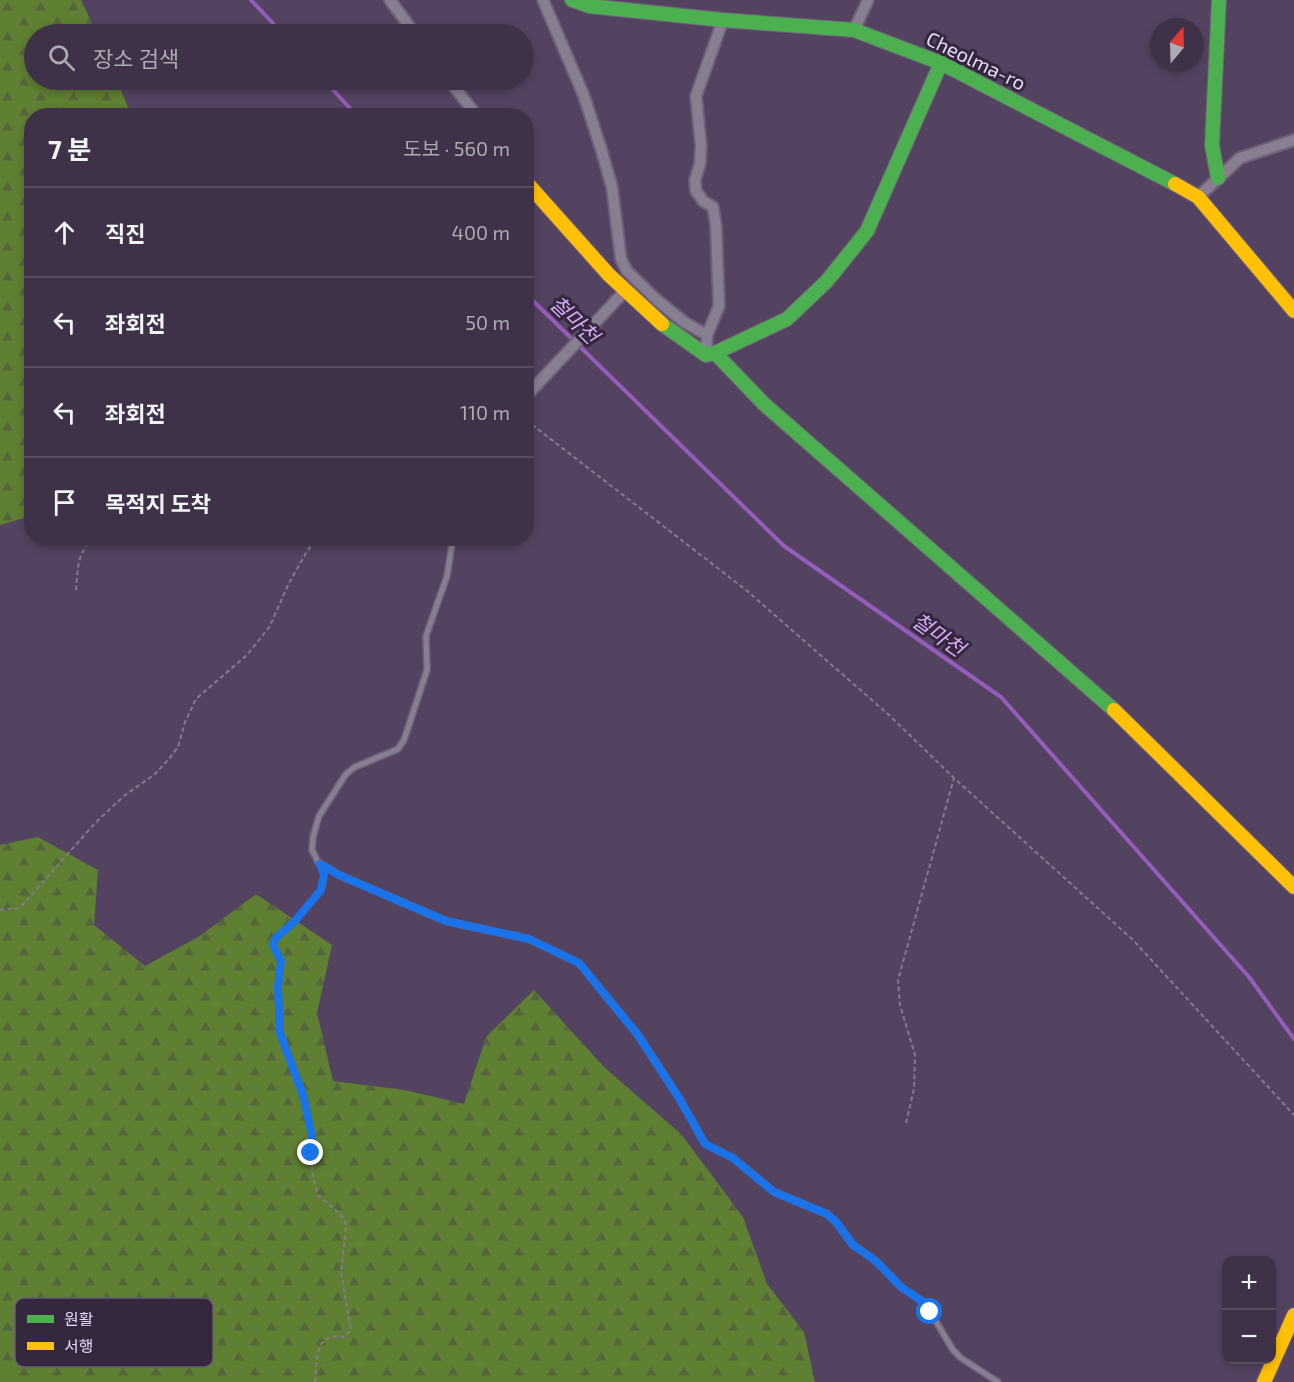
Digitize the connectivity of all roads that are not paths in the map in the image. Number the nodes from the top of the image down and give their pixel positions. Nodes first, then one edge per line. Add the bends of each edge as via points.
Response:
1 (390, 0) edge
2 (543, 0) edge
3 (572, 0) edge
4 (868, 0) edge
5 (1220, 0) edge
6 (723, 20) junction
7 (408, 24) edge
8 (854, 30) junction
9 (941, 63) junction
10 (457, 90) edge
11 (471, 108) edge
12 (1294, 140) edge
13 (1218, 178) junction
14 (534, 191) edge
15 (1198, 197) junction
16 (621, 296) junction
17 (1294, 311) edge
18 (707, 334) junction
19 (711, 354) junction
20 (534, 388) edge
21 (452, 546) edge
22 (1294, 887) edge
23 (1294, 1315) edge
24 (998, 1382) edge
25 (1264, 1382) edge

1 - 7 street
2 - 18 street via 584,96 602,152 612,187 621,259 627,271 657,300 684,322
3 - 6 street, Cheolma-ro via 589,6
4 - 8 street
5 - 13 street via 1212,145
6 - 8 street, Cheolma-ro
6 - 18 street via 696,96 701,146 696,190 712,207 716,226 719,306
8 - 9 street, Cheolma-ro
9 - 15 street, Cheolma-ro
9 - 19 street via 867,231 827,281 787,319
10 - 11 street
12 - 13 street via 1240,158
13 - 15 street
14 - 16 street
15 - 17 street, Cheolma-ro
16 - 19 street
16 - 20 street
18 - 19 street
19 - 22 street via 1122,717
21 - 24 lane via 447,576 426,636 427,670 404,740 398,749 346,774 319,816 312,850 318,862 339,875 446,921 529,939 579,963 638,1035 705,1144 733,1158 774,1192 827,1214 853,1245 925,1303 961,1358
23 - 25 street

